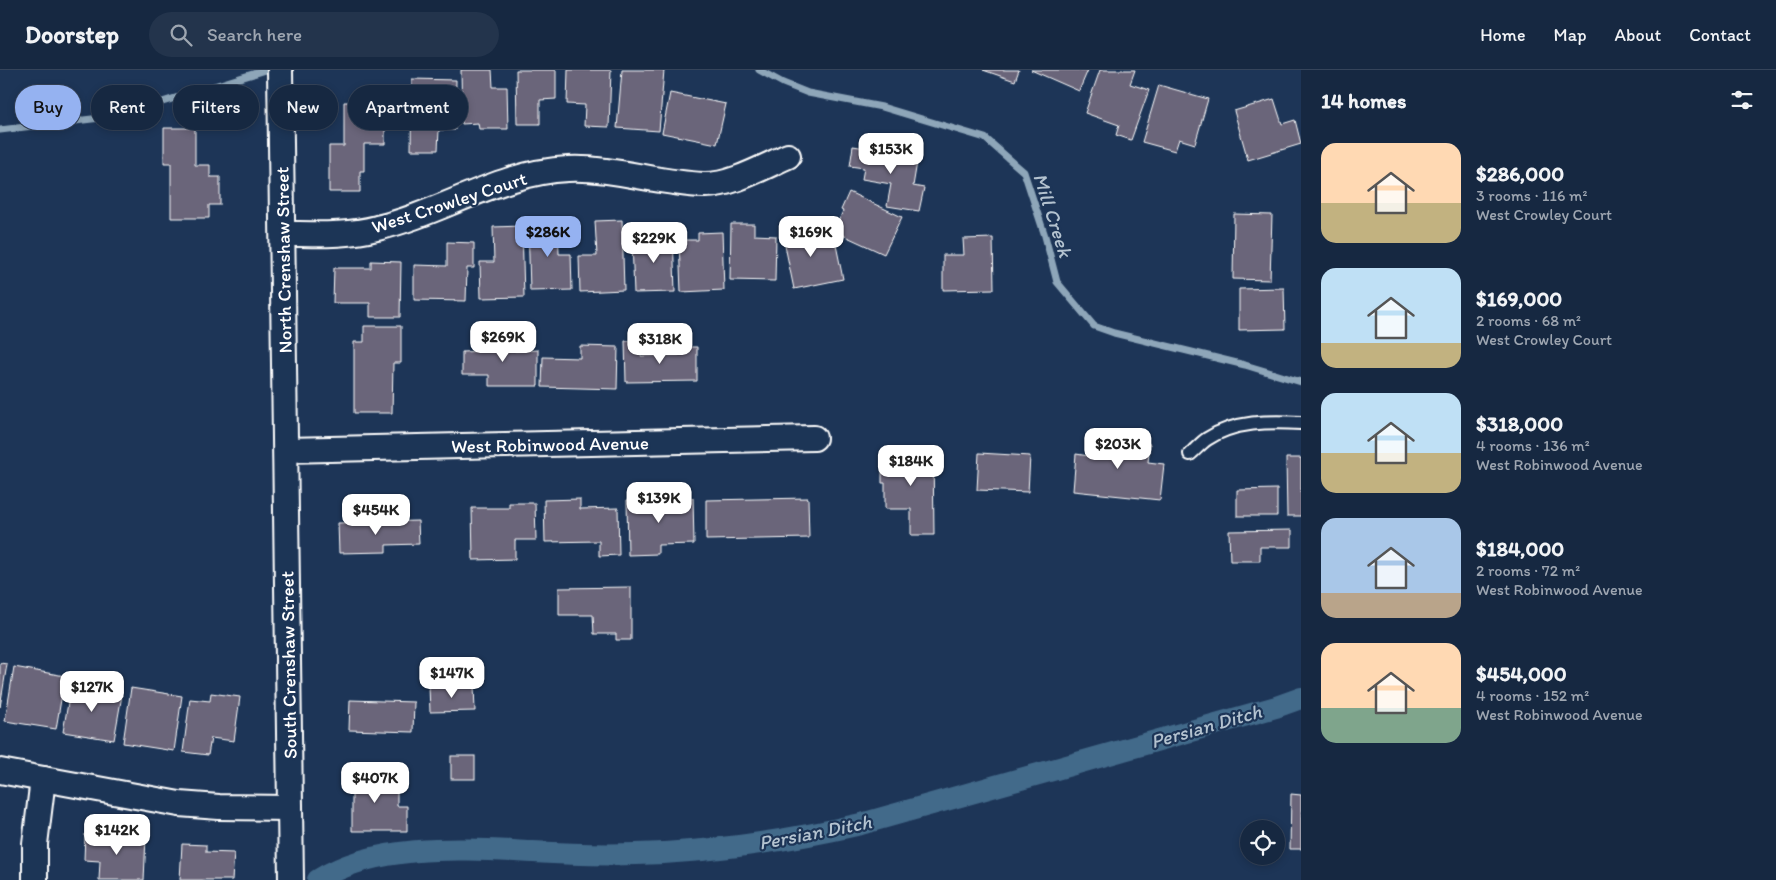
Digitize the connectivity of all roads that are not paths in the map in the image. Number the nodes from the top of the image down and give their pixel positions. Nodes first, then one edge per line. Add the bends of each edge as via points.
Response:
1 (280, 76) edge
2 (788, 156) dead end
3 (283, 234) junction
4 (1301, 423) edge
5 (814, 438) dead end
6 (286, 450) junction
7 (1190, 454) dead end
8 (0, 772) edge
9 (43, 779) junction
10 (290, 808) junction
11 (35, 880) edge
12 (291, 880) edge

1 - 3 street, North Crenshaw Street
2 - 3 street, West Crowley Court via 735,179 704,185 617,172 568,169 478,190 377,228 334,234
3 - 6 street, North Crenshaw Street
4 - 7 lane via 1264,421 1228,430 1207,439
5 - 6 street, West Robinwood Avenue
6 - 10 street, South Crenshaw Street
8 - 9 street
9 - 10 street via 179,804
9 - 11 street via 35,844
10 - 12 street, South Crenshaw Street

